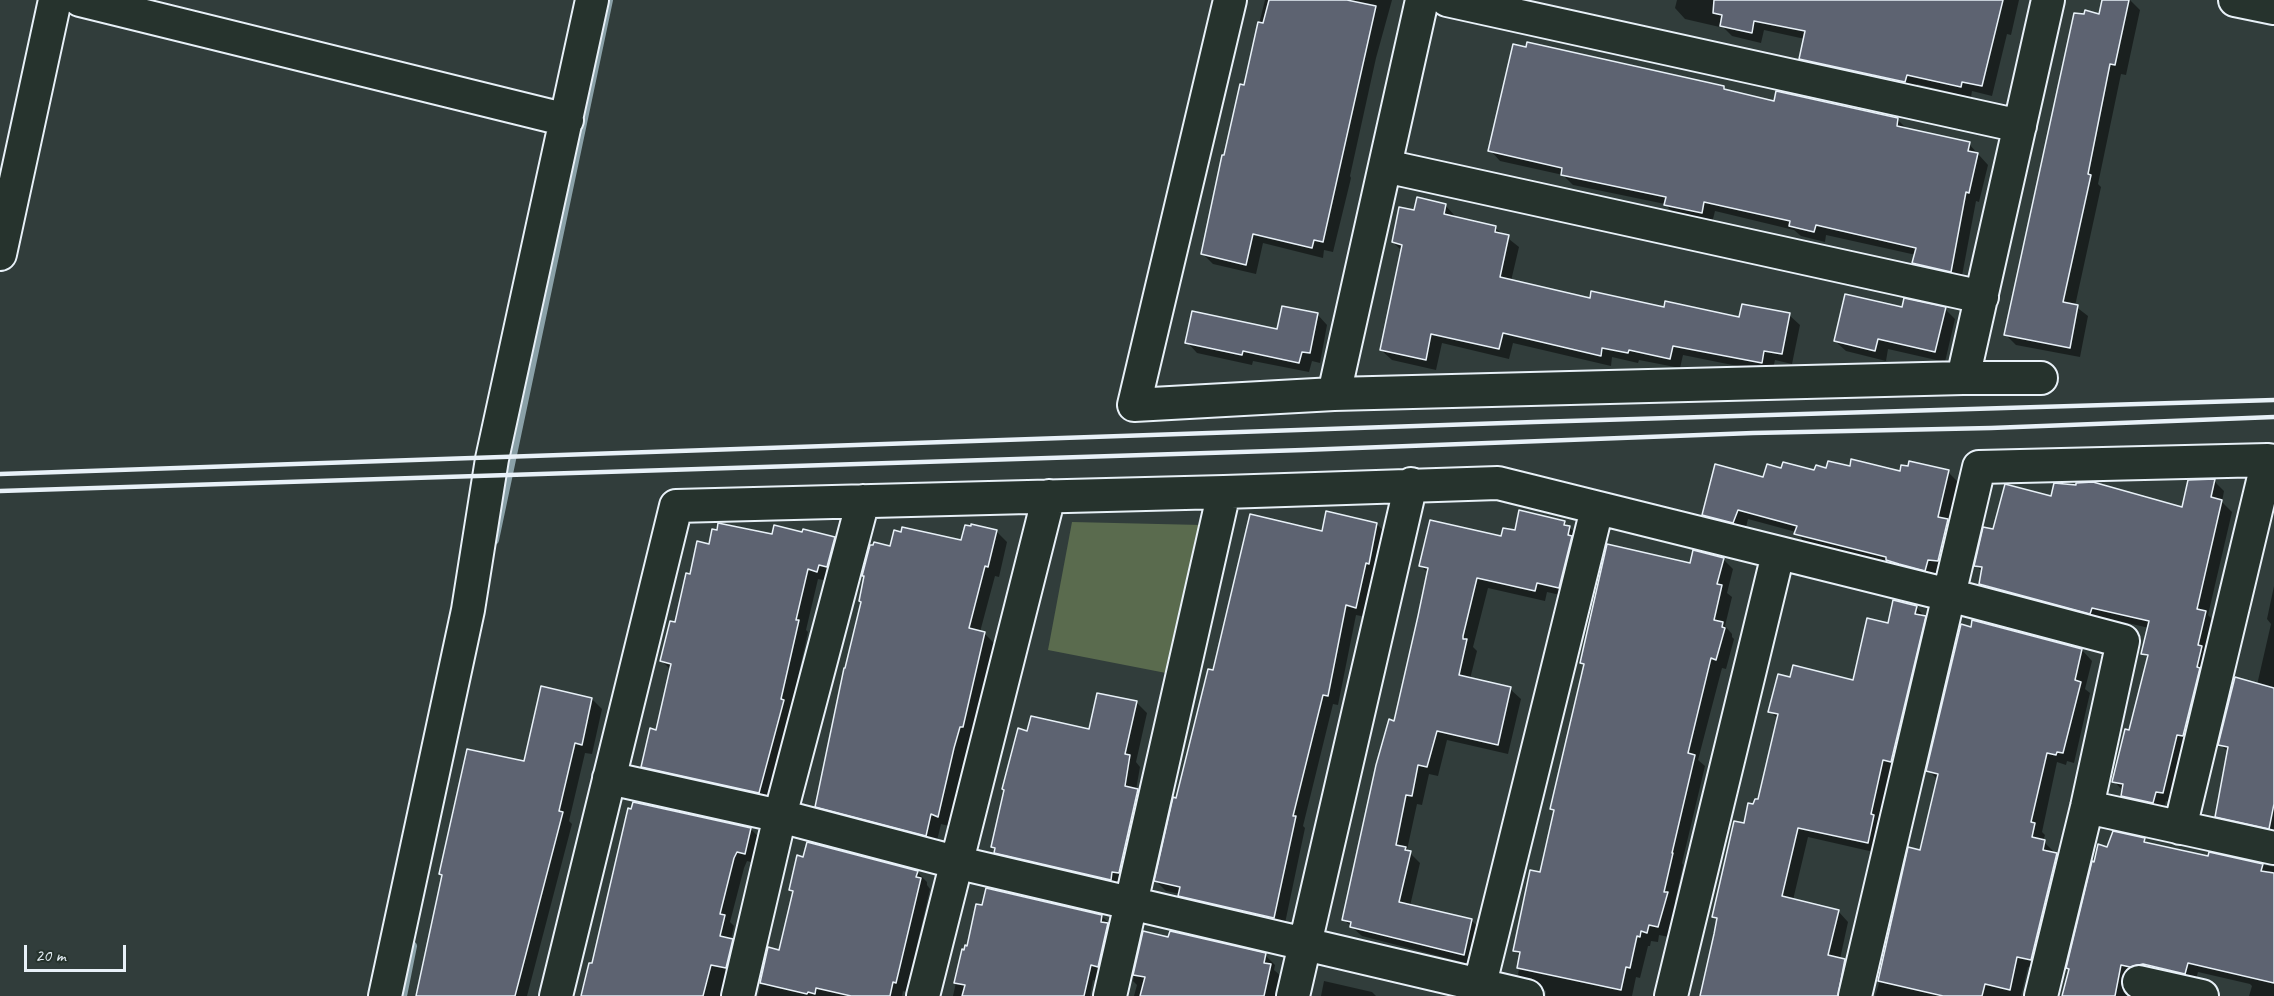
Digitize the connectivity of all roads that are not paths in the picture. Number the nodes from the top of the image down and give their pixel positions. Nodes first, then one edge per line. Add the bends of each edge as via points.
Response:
1 (55, 0) edge
2 (80, 0) edge
3 (592, 0) edge
4 (1230, 0) edge
5 (1422, 0) edge
6 (1447, 0) edge
7 (2048, 0) edge
8 (2235, 0) edge
9 (2274, 8) edge
10 (567, 120) junction
11 (2020, 126) junction
12 (1385, 166) junction
13 (0, 254) edge
14 (1982, 297) junction
15 (1963, 378) junction
16 (2041, 378) dead end
17 (1334, 394) junction
18 (2271, 461) edge
19 (1411, 484) junction
20 (1224, 492) junction
21 (1049, 496) junction
22 (863, 501) junction
23 (1597, 509) junction
24 (1778, 554) junction
25 (1949, 595) junction
26 (609, 778) junction
27 (2087, 807) junction
28 (780, 816) junction
29 (2180, 828) junction
30 (2274, 848) edge
31 (955, 862) junction
32 (1132, 902) junction
33 (1305, 944) junction
34 (2139, 982) dead end
35 (1478, 990) edge
36 (385, 996) edge
37 (556, 996) edge
38 (738, 996) edge
39 (923, 996) edge
40 (1110, 996) edge
41 (1293, 996) edge
42 (1527, 996) edge
43 (1671, 996) edge
44 (1855, 996) edge
45 (2041, 996) edge
46 (2202, 996) edge

1 - 13 street
2 - 10 street
3 - 10 street
4 - 17 street via 1134,405
5 - 12 street
6 - 11 street
7 - 11 street
8 - 9 street
10 - 36 street via 492,459 468,610
11 - 14 street
12 - 14 street
12 - 17 street
14 - 15 street
15 - 16 street
15 - 17 street
18 - 25 street via 1979,467
18 - 29 street
19 - 20 street
19 - 23 street via 1498,483
19 - 33 street
20 - 21 street
20 - 32 street
21 - 22 street
21 - 31 street
22 - 26 street via 676,506
22 - 28 street
23 - 24 street
23 - 35 street
24 - 25 street
24 - 43 street
25 - 27 street via 2123,641
25 - 44 street
26 - 28 street
26 - 37 street
27 - 29 street
27 - 45 street
28 - 31 street
28 - 38 street
29 - 30 street
31 - 32 street
31 - 39 street
32 - 33 street
32 - 40 street
33 - 35 street
33 - 41 street
34 - 46 street
35 - 42 street

